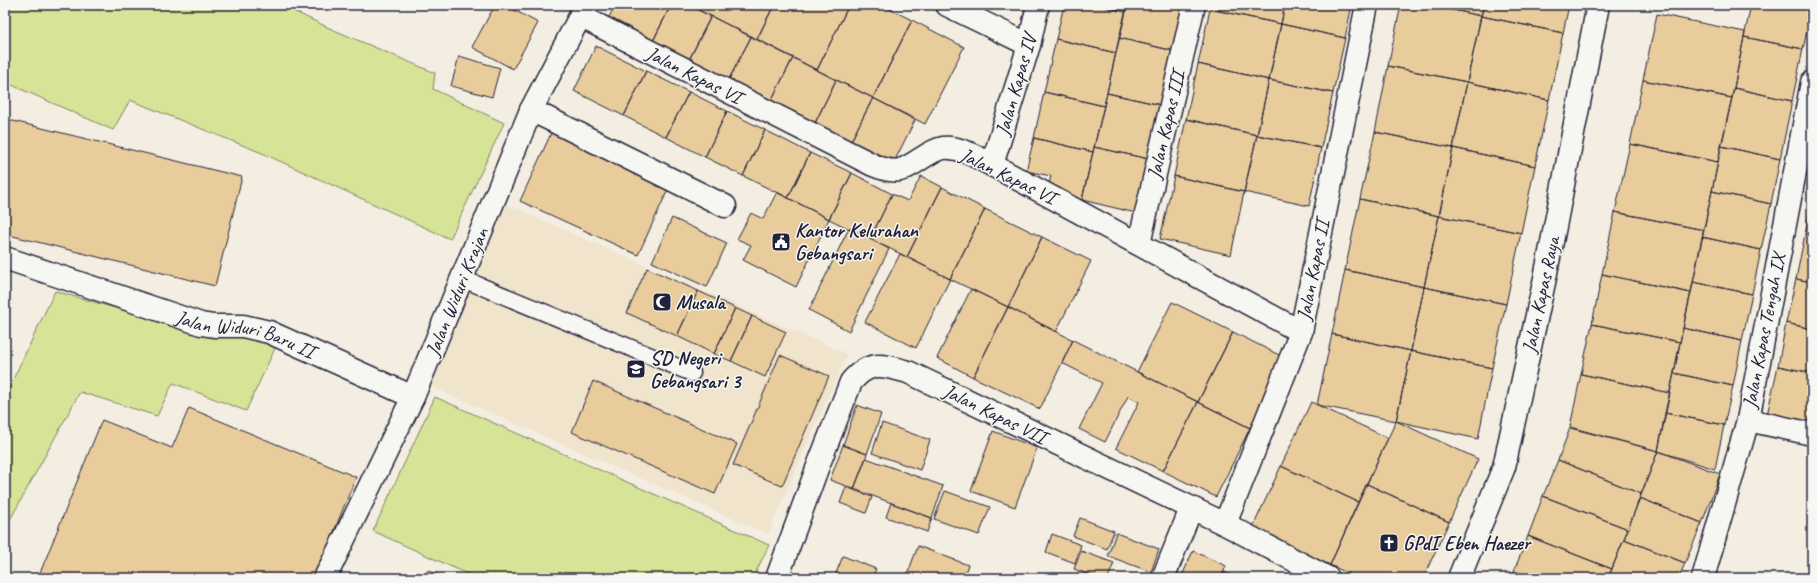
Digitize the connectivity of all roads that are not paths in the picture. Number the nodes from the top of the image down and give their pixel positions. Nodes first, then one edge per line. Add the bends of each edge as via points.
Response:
1 (947, 5) edge
2 (1038, 5) edge
3 (1194, 5) edge
4 (1367, 5) edge
5 (1598, 5) edge
6 (583, 11) edge
7 (1028, 45) junction
8 (1812, 82) edge
9 (530, 110) junction
10 (992, 165) junction
11 (725, 206) dead end
12 (1139, 244) junction
13 (5, 258) edge
14 (463, 279) junction
15 (1301, 332) junction
16 (692, 373) dead end
17 (413, 397) junction
18 (1748, 420) junction
19 (1812, 434) edge
20 (1191, 508) junction
21 (1225, 524) junction
22 (325, 578) edge
23 (778, 578) edge
24 (1163, 578) edge
25 (1328, 578) edge
26 (1458, 578) edge
27 (1703, 578) edge

1 - 7 street
2 - 7 street, Jalan Kapas IV
3 - 12 street, Jalan Kapas III
4 - 15 street, Jalan Kapas II
5 - 26 street, Jalan Kapas Raya via 1546,278 1504,467
6 - 9 street, Jalan Widuri Krajan
6 - 10 street, Jalan Kapas VI via 872,166 899,170 944,148 960,150
7 - 10 street, Jalan Kapas IV
8 - 18 street, Jalan Kapas Tengah IX
9 - 11 street
9 - 14 street, Jalan Widuri Krajan
10 - 12 street, Jalan Kapas VI
12 - 15 street, Jalan Kapas VI
13 - 17 street, Jalan Widuri Baru II via 201,324 243,326 269,332
14 - 16 lane
14 - 17 street, Jalan Widuri Krajan
15 - 21 street, Jalan Kapas II
17 - 22 street, Jalan Widuri Krajan
18 - 19 street
18 - 27 street, Jalan Kapas Tengah IX
20 - 21 street, Jalan Kapas VII
20 - 23 street, Jalan Kapas VII via 908,372 876,365 860,372 851,382
20 - 24 street
21 - 25 street, Jalan Kapas VII

